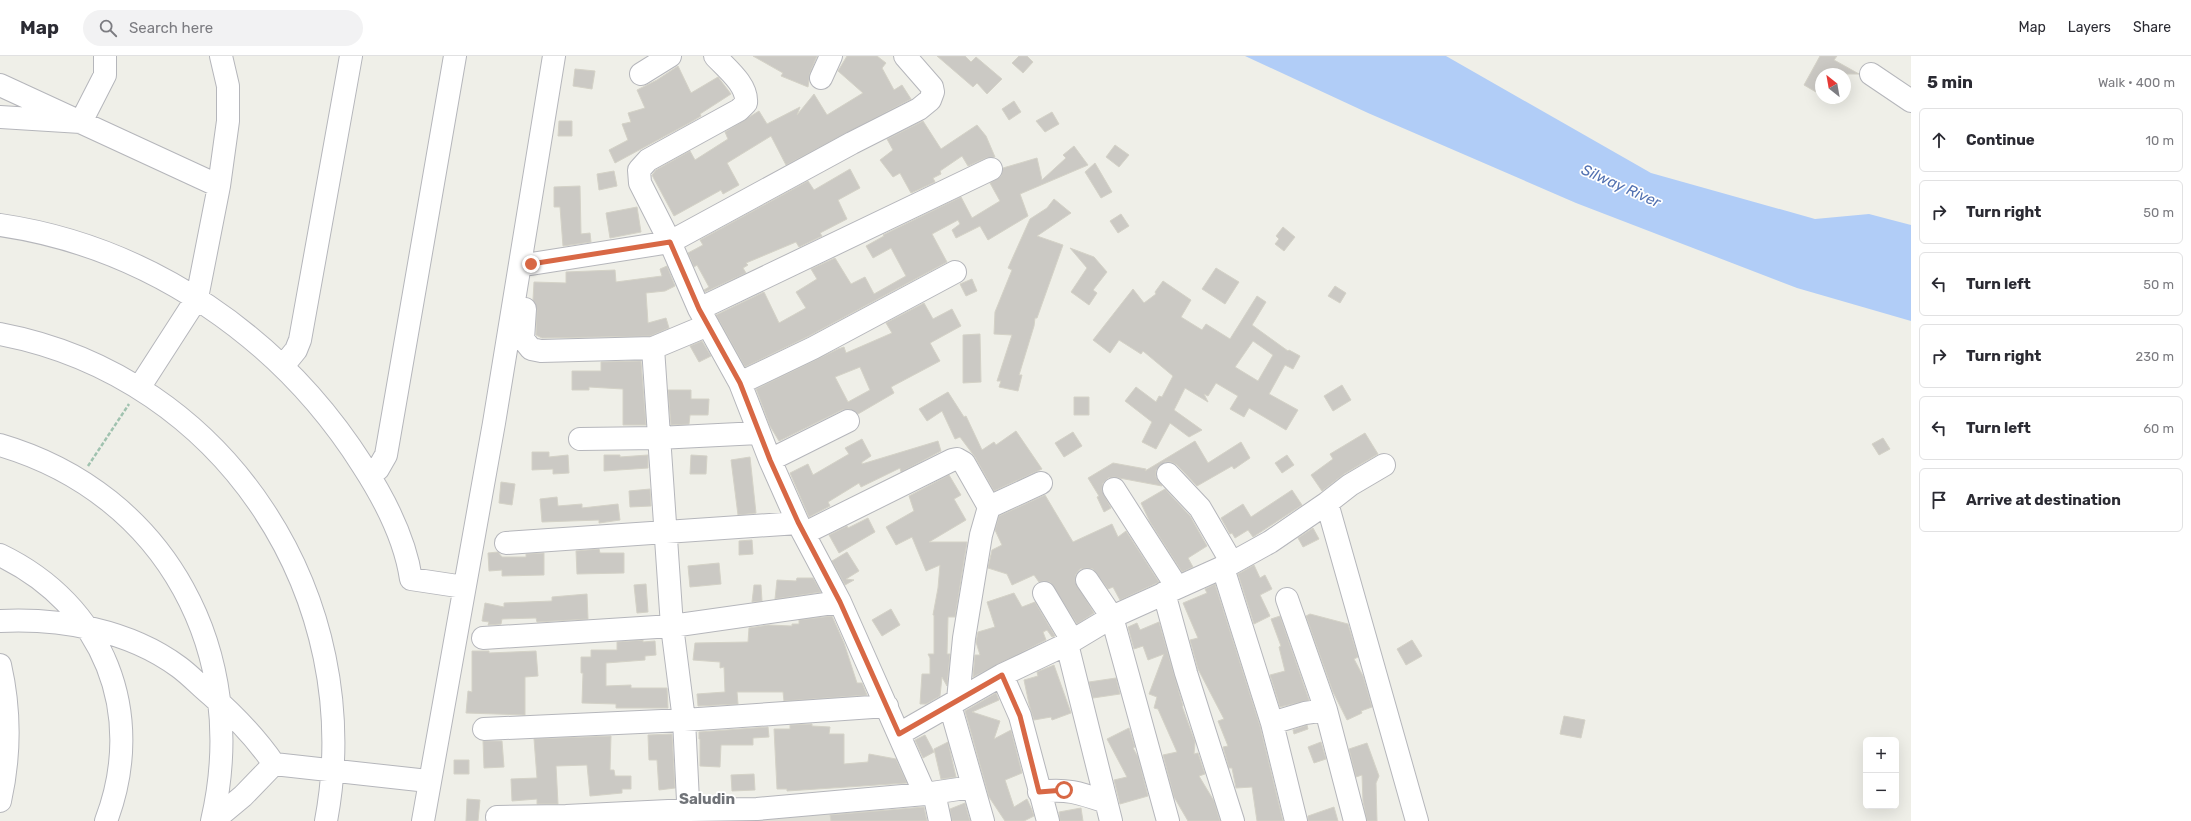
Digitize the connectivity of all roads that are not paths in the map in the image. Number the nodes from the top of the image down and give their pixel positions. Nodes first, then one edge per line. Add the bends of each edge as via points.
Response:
1 (105, 56) edge
2 (221, 56) edge
3 (351, 56) edge
4 (455, 56) edge
5 (554, 56) edge
6 (567, 56) edge
7 (670, 56) edge
8 (715, 56) edge
9 (831, 56) edge
10 (905, 56) edge
11 (641, 74) dead end
12 (1871, 74) dead end
13 (822, 78) dead end
14 (3, 93) edge
15 (1911, 101) edge
16 (0, 117) edge
17 (81, 122) junction
18 (991, 169) dead end
19 (219, 186) junction
20 (0, 225) edge
21 (670, 242) junction
22 (531, 264) junction
23 (955, 272) dead end
24 (197, 298) junction
25 (703, 317) junction
26 (0, 334) edge
27 (652, 348) junction
28 (283, 366) junction
29 (740, 383) junction
30 (139, 388) junction
31 (848, 421) dead end
32 (759, 433) junction
33 (658, 438) junction
34 (580, 439) dead end
35 (0, 445) edge
36 (770, 460) junction
37 (1384, 465) dead end
38 (1168, 474) dead end
39 (370, 476) junction
40 (1041, 482) dead end
41 (1114, 489) dead end
42 (1327, 503) junction
43 (988, 507) junction
44 (801, 528) junction
45 (665, 532) junction
46 (506, 543) dead end
47 (0, 555) edge
48 (1228, 566) junction
49 (1087, 580) dead end
50 (464, 587) junction
51 (1170, 590) junction
52 (1044, 592) dead end
53 (1287, 599) dead end
54 (840, 602) junction
55 (1112, 617) junction
56 (0, 621) edge
57 (672, 626) junction
58 (88, 628) junction
59 (483, 638) dead end
60 (1070, 642) junction
61 (0, 665) edge
62 (1002, 675) junction
63 (954, 702) junction
64 (221, 704) junction
65 (887, 706) junction
66 (1326, 710) junction
67 (684, 720) junction
68 (1272, 723) junction
69 (484, 729) dead end
70 (899, 734) junction
71 (274, 764) junction
72 (333, 771) junction
73 (428, 781) junction
74 (972, 787) junction
75 (1039, 792) junction
76 (930, 794) junction
77 (0, 801) edge
78 (1108, 812) edge
79 (689, 815) edge
80 (497, 817) dead end
81 (106, 821) edge
82 (212, 821) edge
83 (326, 821) edge
84 (423, 821) edge
85 (940, 821) edge
86 (983, 821) edge
87 (1048, 821) edge
88 (1168, 821) edge
89 (1233, 821) edge
90 (1296, 821) edge
91 (1354, 821) edge
92 (1417, 821) edge

1 - 17 street via 105,75
2 - 19 street via 228,86 228,121
3 - 28 street via 300,340 296,350
4 - 39 street via 386,455 383,463
5 - 50 street via 494,423
6 - 22 street
7 - 11 street
8 - 21 street via 741,85 747,98 746,103 739,110 648,160 639,170 640,183
9 - 13 street
10 - 21 street via 932,87 932,96 926,104
12 - 15 street
14 - 17 street
16 - 17 street
17 - 19 street
18 - 25 street
19 - 24 street
20 - 24 street via 93,248 148,271
21 - 22 street
21 - 25 street
22 - 27 street via 523,339 531,349 541,351
23 - 29 street via 813,348
24 - 28 street via 248,334
24 - 30 street
25 - 27 street
25 - 29 street
26 - 30 street via 66,352
27 - 33 street
28 - 39 street via 323,409
29 - 32 street
30 - 72 street via 170,410 218,452 258,501 290,555 314,614 328,668 333,707
31 - 36 street
32 - 33 street
32 - 36 street
33 - 34 street
33 - 45 street
35 - 64 street via 38,458 79,480 127,517 158,552 190,602 210,652
36 - 44 street
37 - 42 street via 1350,485
38 - 48 street via 1200,508
39 - 50 street via 402,541 411,579
40 - 43 street
41 - 51 street
42 - 48 street via 1270,542
42 - 92 street
43 - 44 street via 964,463 957,459
43 - 63 street via 981,535
44 - 45 street
44 - 54 street
45 - 46 street
45 - 57 street
47 - 58 street via 22,566 49,585
48 - 51 street
48 - 68 street
49 - 55 street
50 - 73 street
51 - 55 street
51 - 89 street via 1186,674
52 - 60 street
53 - 66 street
54 - 57 street
54 - 65 street
55 - 60 street
55 - 88 street
56 - 58 street via 43,621
57 - 59 street
57 - 67 street
58 - 64 street via 124,638 178,667
58 - 81 street via 109,670 121,723 120,770
60 - 62 street
60 - 78 street
61 - 77 street via 7,707 8,735
62 - 63 street
62 - 75 street via 1020,716
63 - 70 street
63 - 74 street
64 - 71 street via 259,743
64 - 82 street via 223,752
65 - 67 street
65 - 70 street
66 - 68 street
66 - 91 street
67 - 69 street
67 - 79 street
68 - 90 street
70 - 76 street
71 - 72 street
71 - 82 street via 243,796
72 - 73 street
72 - 83 street
73 - 84 street
74 - 76 street
74 - 86 street
75 - 78 street via 1055,789 1074,791
75 - 87 street
76 - 79 street
76 - 85 street
79 - 80 street

